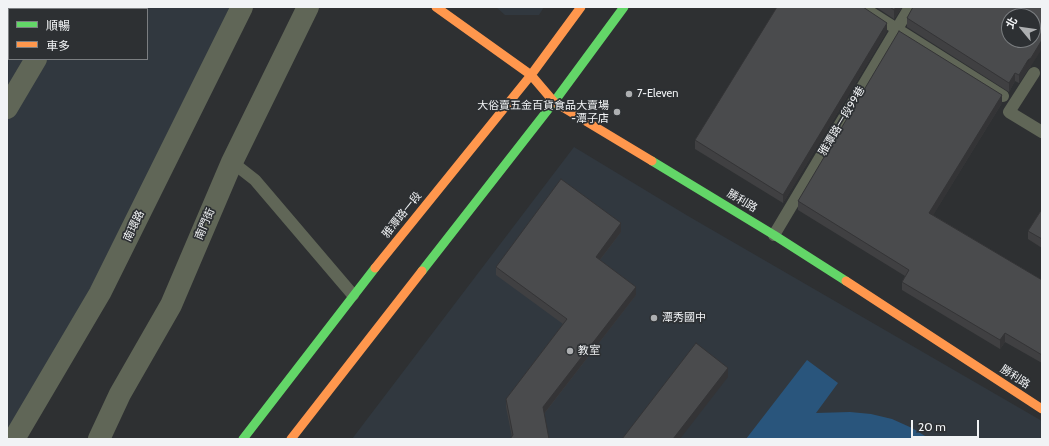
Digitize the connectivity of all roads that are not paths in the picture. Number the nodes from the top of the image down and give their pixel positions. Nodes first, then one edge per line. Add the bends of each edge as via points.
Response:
1 (242, 7) edge
2 (308, 7) edge
3 (436, 7) edge
4 (581, 7) edge
5 (624, 7) edge
6 (862, 7) edge
7 (910, 7) edge
8 (896, 29) junction
9 (35, 60) edge
10 (1034, 73) dead end
11 (531, 75) junction
12 (1003, 96) edge
13 (554, 102) junction
14 (7, 108) edge
15 (1042, 132) edge
16 (232, 162) junction
17 (774, 235) junction
18 (353, 295) junction
19 (1042, 409) edge
20 (14, 439) edge
21 (99, 439) edge
22 (243, 439) edge
23 (291, 439) edge

1 - 20 street, 南環路 via 100,293
2 - 16 street, 南門街
3 - 11 street, 勝利路
4 - 11 street, 雅潭路一段
5 - 13 street
6 - 8 lane
7 - 8 lane, 雅潭路一段99巷
8 - 12 lane
8 - 17 lane, 雅潭路一段99巷
9 - 14 street
10 - 15 lane via 1009,112
11 - 13 street, 勝利路
11 - 18 street, 雅潭路一段
13 - 17 street, 勝利路
13 - 23 street
16 - 18 lane via 255,180
16 - 21 street, 南門街 via 171,305 120,394
17 - 19 street, 勝利路
18 - 22 street, 雅潭路一段

